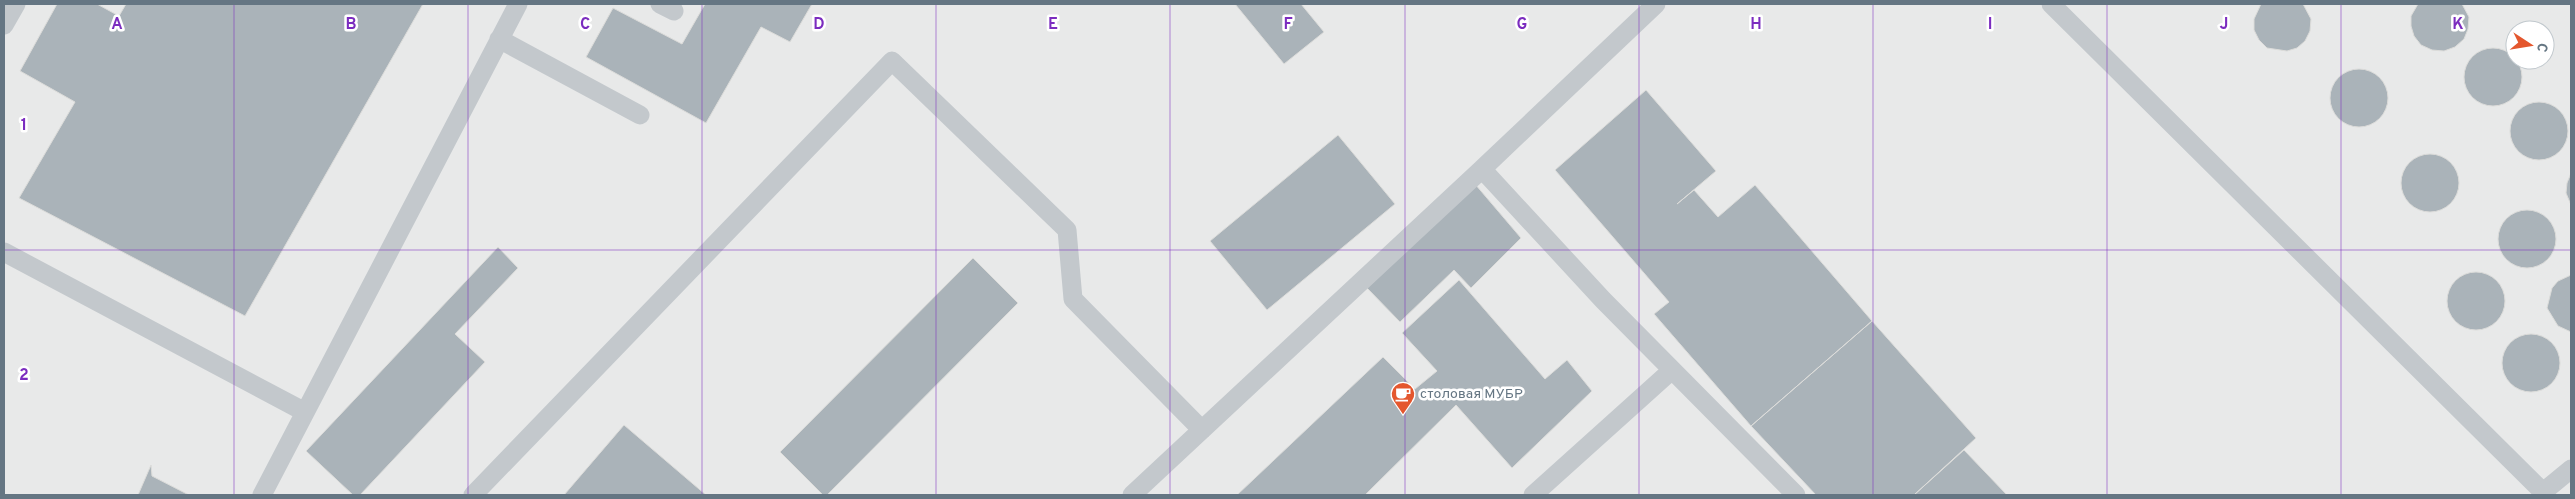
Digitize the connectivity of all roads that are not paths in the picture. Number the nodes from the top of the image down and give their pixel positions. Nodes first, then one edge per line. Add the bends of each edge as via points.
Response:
1 (16, 4) edge
2 (518, 4) edge
3 (1656, 4) edge
4 (2051, 4) edge
5 (4, 26) edge
6 (499, 39) junction
7 (640, 115) dead end
8 (1482, 169) junction
9 (4, 252) edge
10 (1672, 370) junction
11 (305, 412) junction
12 (1202, 430) junction
13 (2571, 469) edge
14 (262, 495) edge
15 (473, 495) edge
16 (1132, 495) edge
17 (1534, 495) edge
18 (1796, 495) edge

1 - 5 lane
2 - 6 lane
3 - 8 lane
4 - 13 lane via 2543,492
6 - 7 lane
6 - 11 lane
8 - 10 lane
8 - 12 lane
9 - 11 lane
10 - 17 lane
10 - 18 lane
11 - 14 lane
12 - 15 lane via 1073,299 1067,230 892,61
12 - 16 lane

